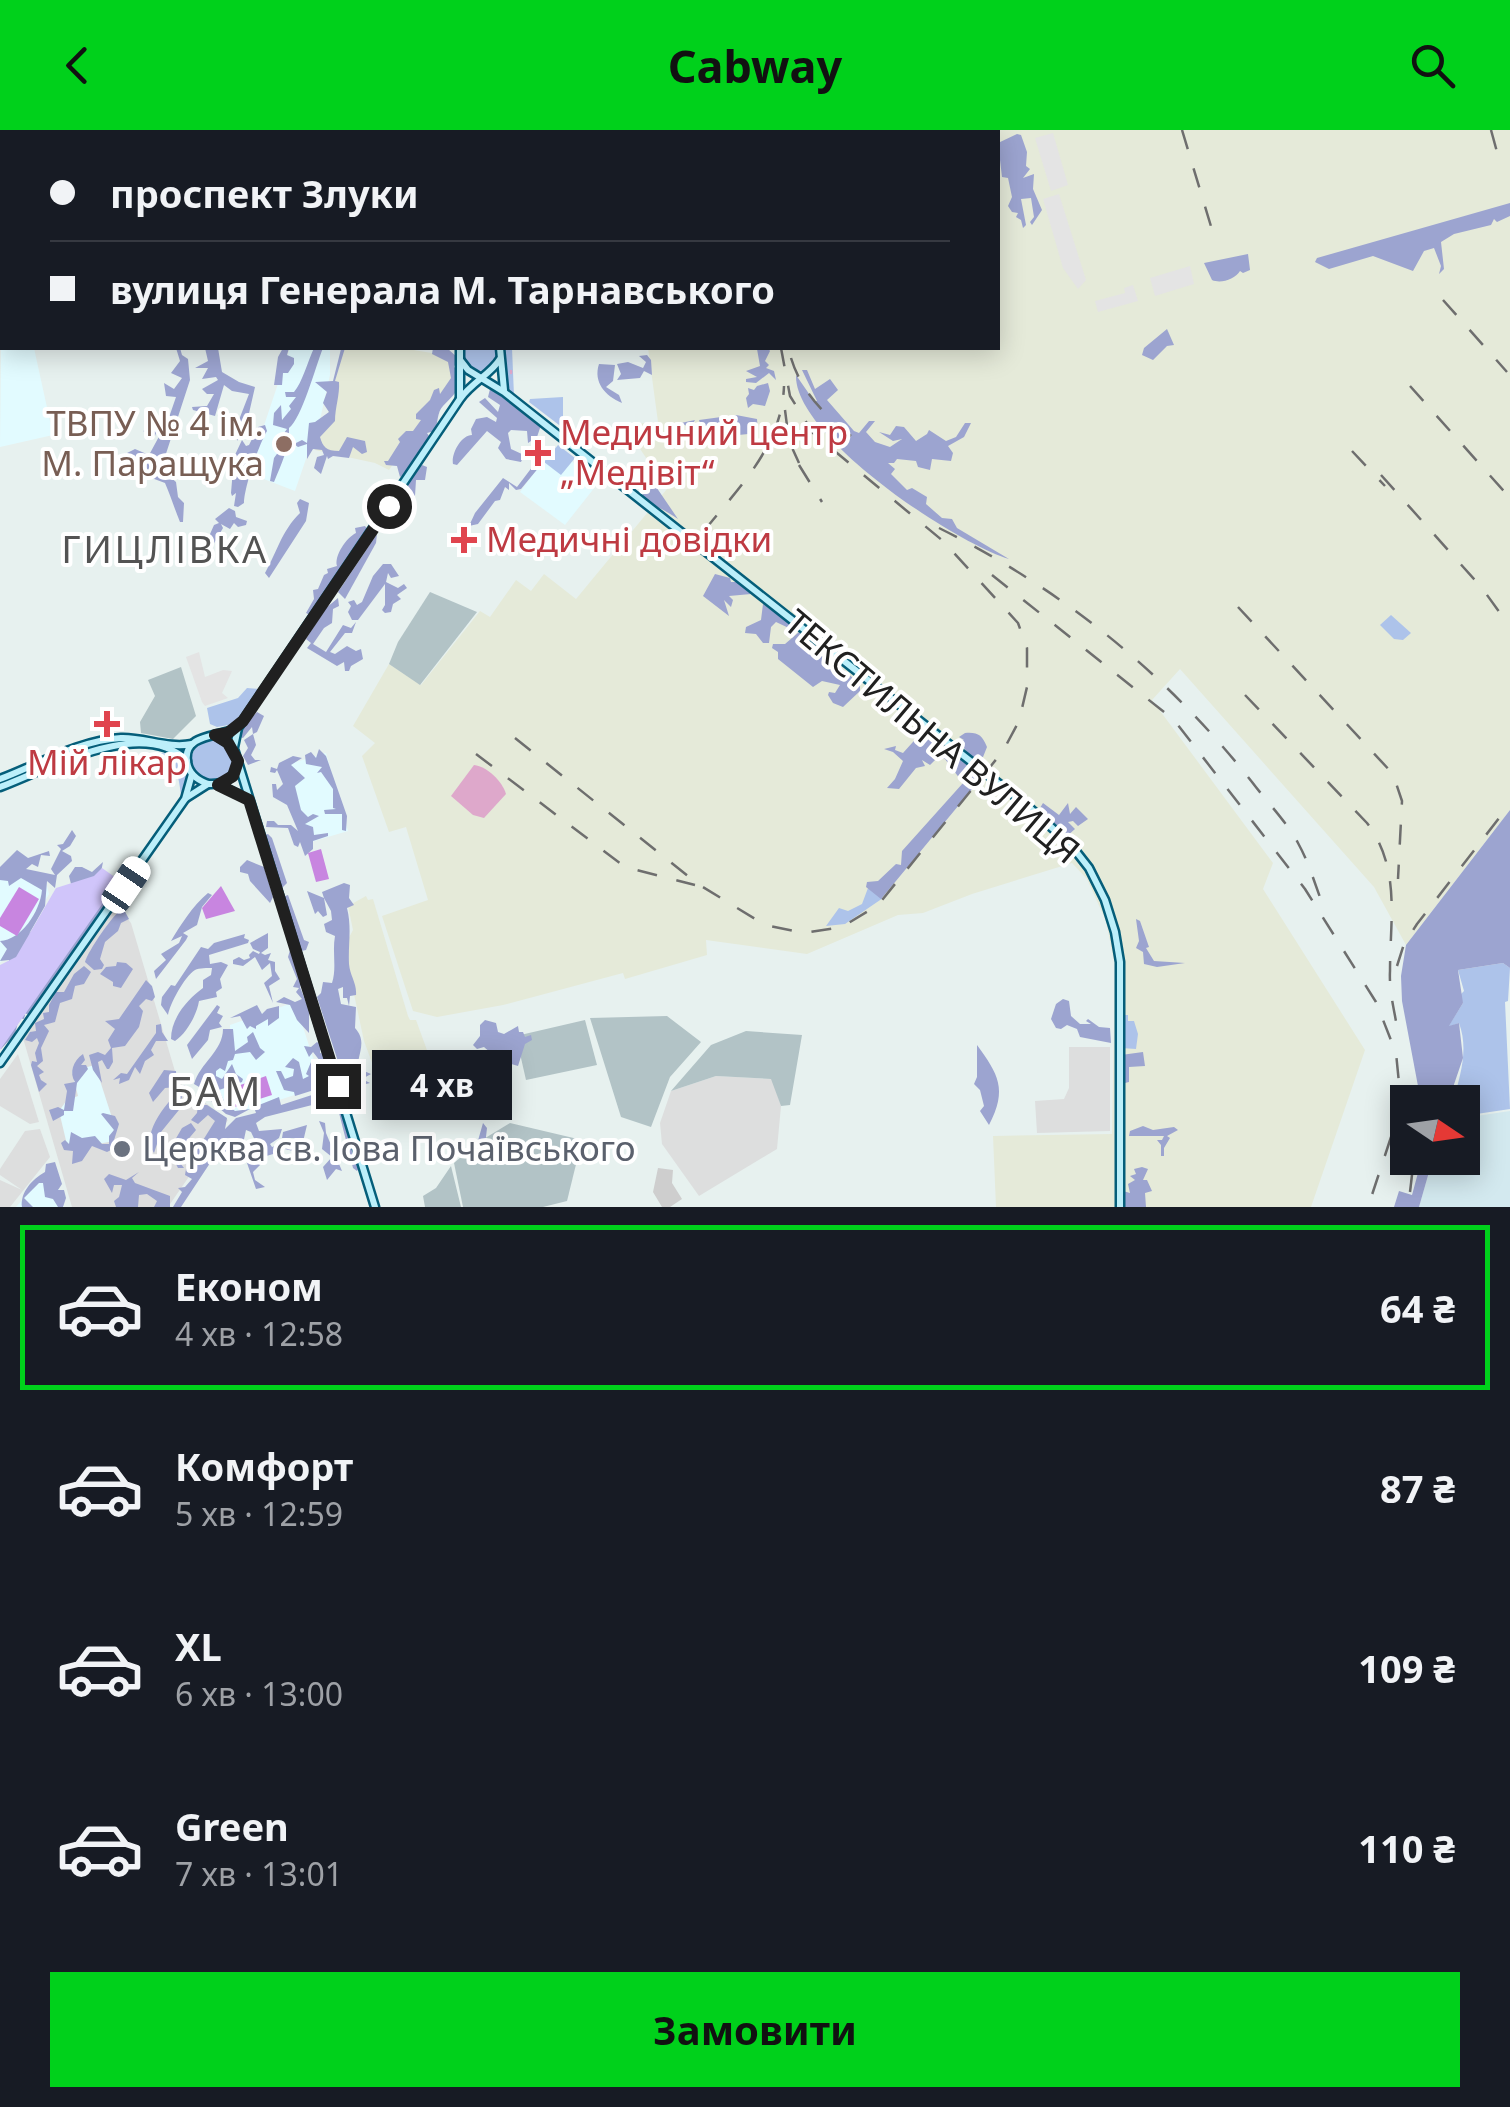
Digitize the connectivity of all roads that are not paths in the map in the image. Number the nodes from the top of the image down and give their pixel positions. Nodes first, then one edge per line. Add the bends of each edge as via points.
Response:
1 (460, 350) edge
2 (500, 350) edge
3 (461, 360) junction
4 (500, 360) junction
5 (481, 376) junction
6 (504, 392) junction
7 (460, 399) junction
8 (238, 728) junction
9 (215, 735) junction
10 (156, 744) junction
11 (192, 744) junction
12 (235, 752) junction
13 (186, 761) junction
14 (238, 761) junction
15 (192, 774) junction
16 (1, 783) edge
17 (208, 784) junction
18 (218, 785) junction
19 (185, 799) junction
20 (249, 800) junction
21 (0, 1063) edge
22 (375, 1207) edge
23 (1120, 1207) edge

1 - 3 main road
2 - 4 main road
3 - 5 main road, ТЕКСТИЛЬНА ВУЛИЦЯ
3 - 7 main road
4 - 5 main road
4 - 6 main road
5 - 6 main road, ТЕКСТИЛЬНА ВУЛИЦЯ
5 - 7 main road
6 - 23 main road, ТЕКСТИЛЬНА ВУЛИЦЯ via 1031,809 1082,858 1105,900 1119,954
7 - 8 main road
8 - 9 main road
8 - 12 main road
9 - 11 main road
9 - 12 main road
10 - 11 main road
10 - 13 main road
10 - 16 main road via 114,742
11 - 13 main road
12 - 14 main road
13 - 15 main road
14 - 18 main road via 233,776
14 - 20 main road
15 - 17 main road
15 - 19 main road
17 - 18 main road
17 - 19 main road
18 - 20 main road
19 - 21 main road
20 - 22 main road

